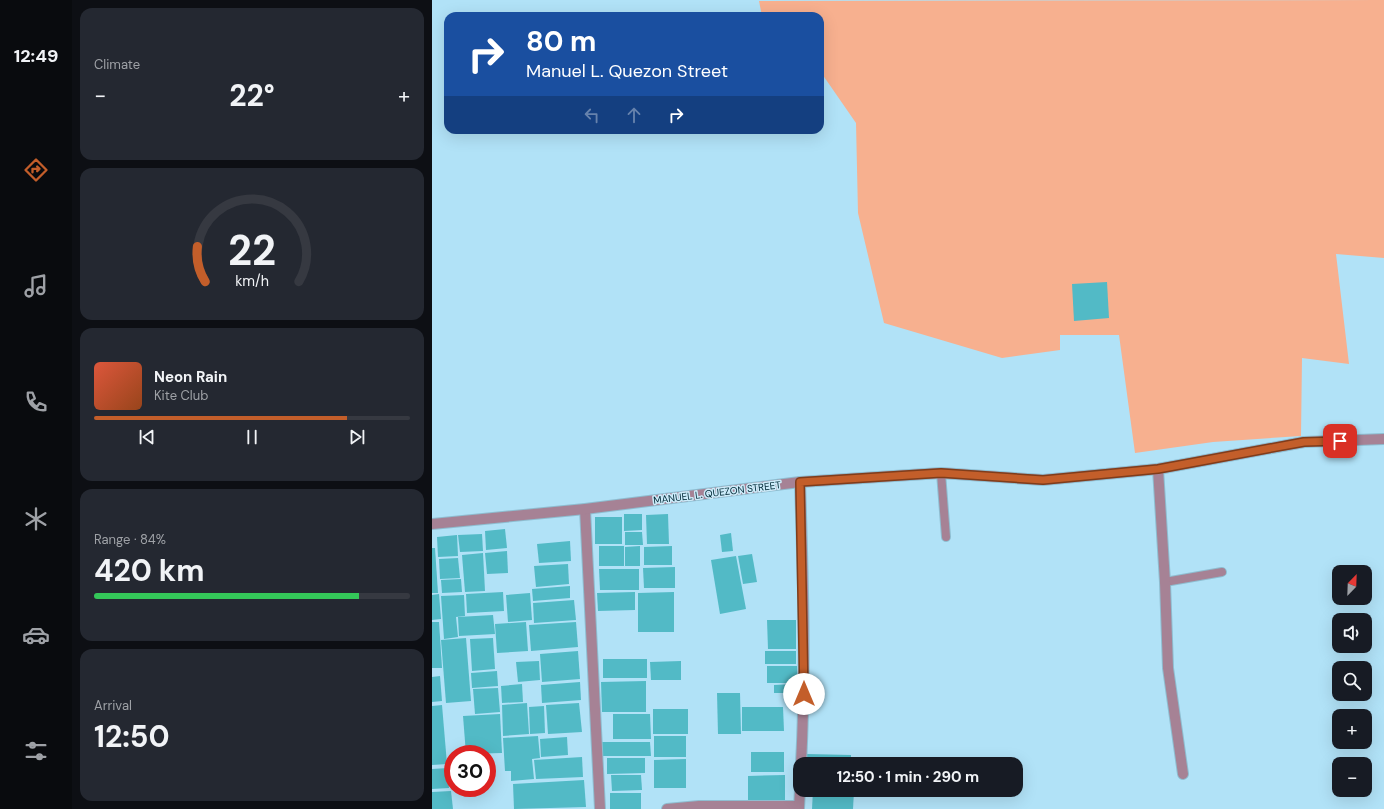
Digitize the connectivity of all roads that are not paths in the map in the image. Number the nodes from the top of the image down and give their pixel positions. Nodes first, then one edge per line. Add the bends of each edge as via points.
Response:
1 (1384, 439) edge
2 (1158, 469) junction
3 (941, 473) junction
4 (800, 482) junction
5 (585, 509) junction
6 (432, 524) edge
7 (946, 537) dead end
8 (1222, 572) dead end
9 (1165, 582) junction
10 (801, 757) edge
11 (1182, 774) dead end
12 (800, 797) edge
13 (699, 807) edge
14 (799, 807) edge
15 (600, 809) edge
16 (667, 809) edge

1 - 2 street, MANUEL L. QUEZON STREET via 1304,442
2 - 3 street, MANUEL L. QUEZON STREET via 1043,480
2 - 9 street
3 - 4 street, MANUEL L. QUEZON STREET
3 - 7 lane
4 - 5 street, MANUEL L. QUEZON STREET
4 - 10 street via 804,710
5 - 6 street, MANUEL L. QUEZON STREET
5 - 15 street
8 - 9 lane
9 - 11 street via 1168,668
12 - 14 street
13 - 14 street
13 - 16 street

